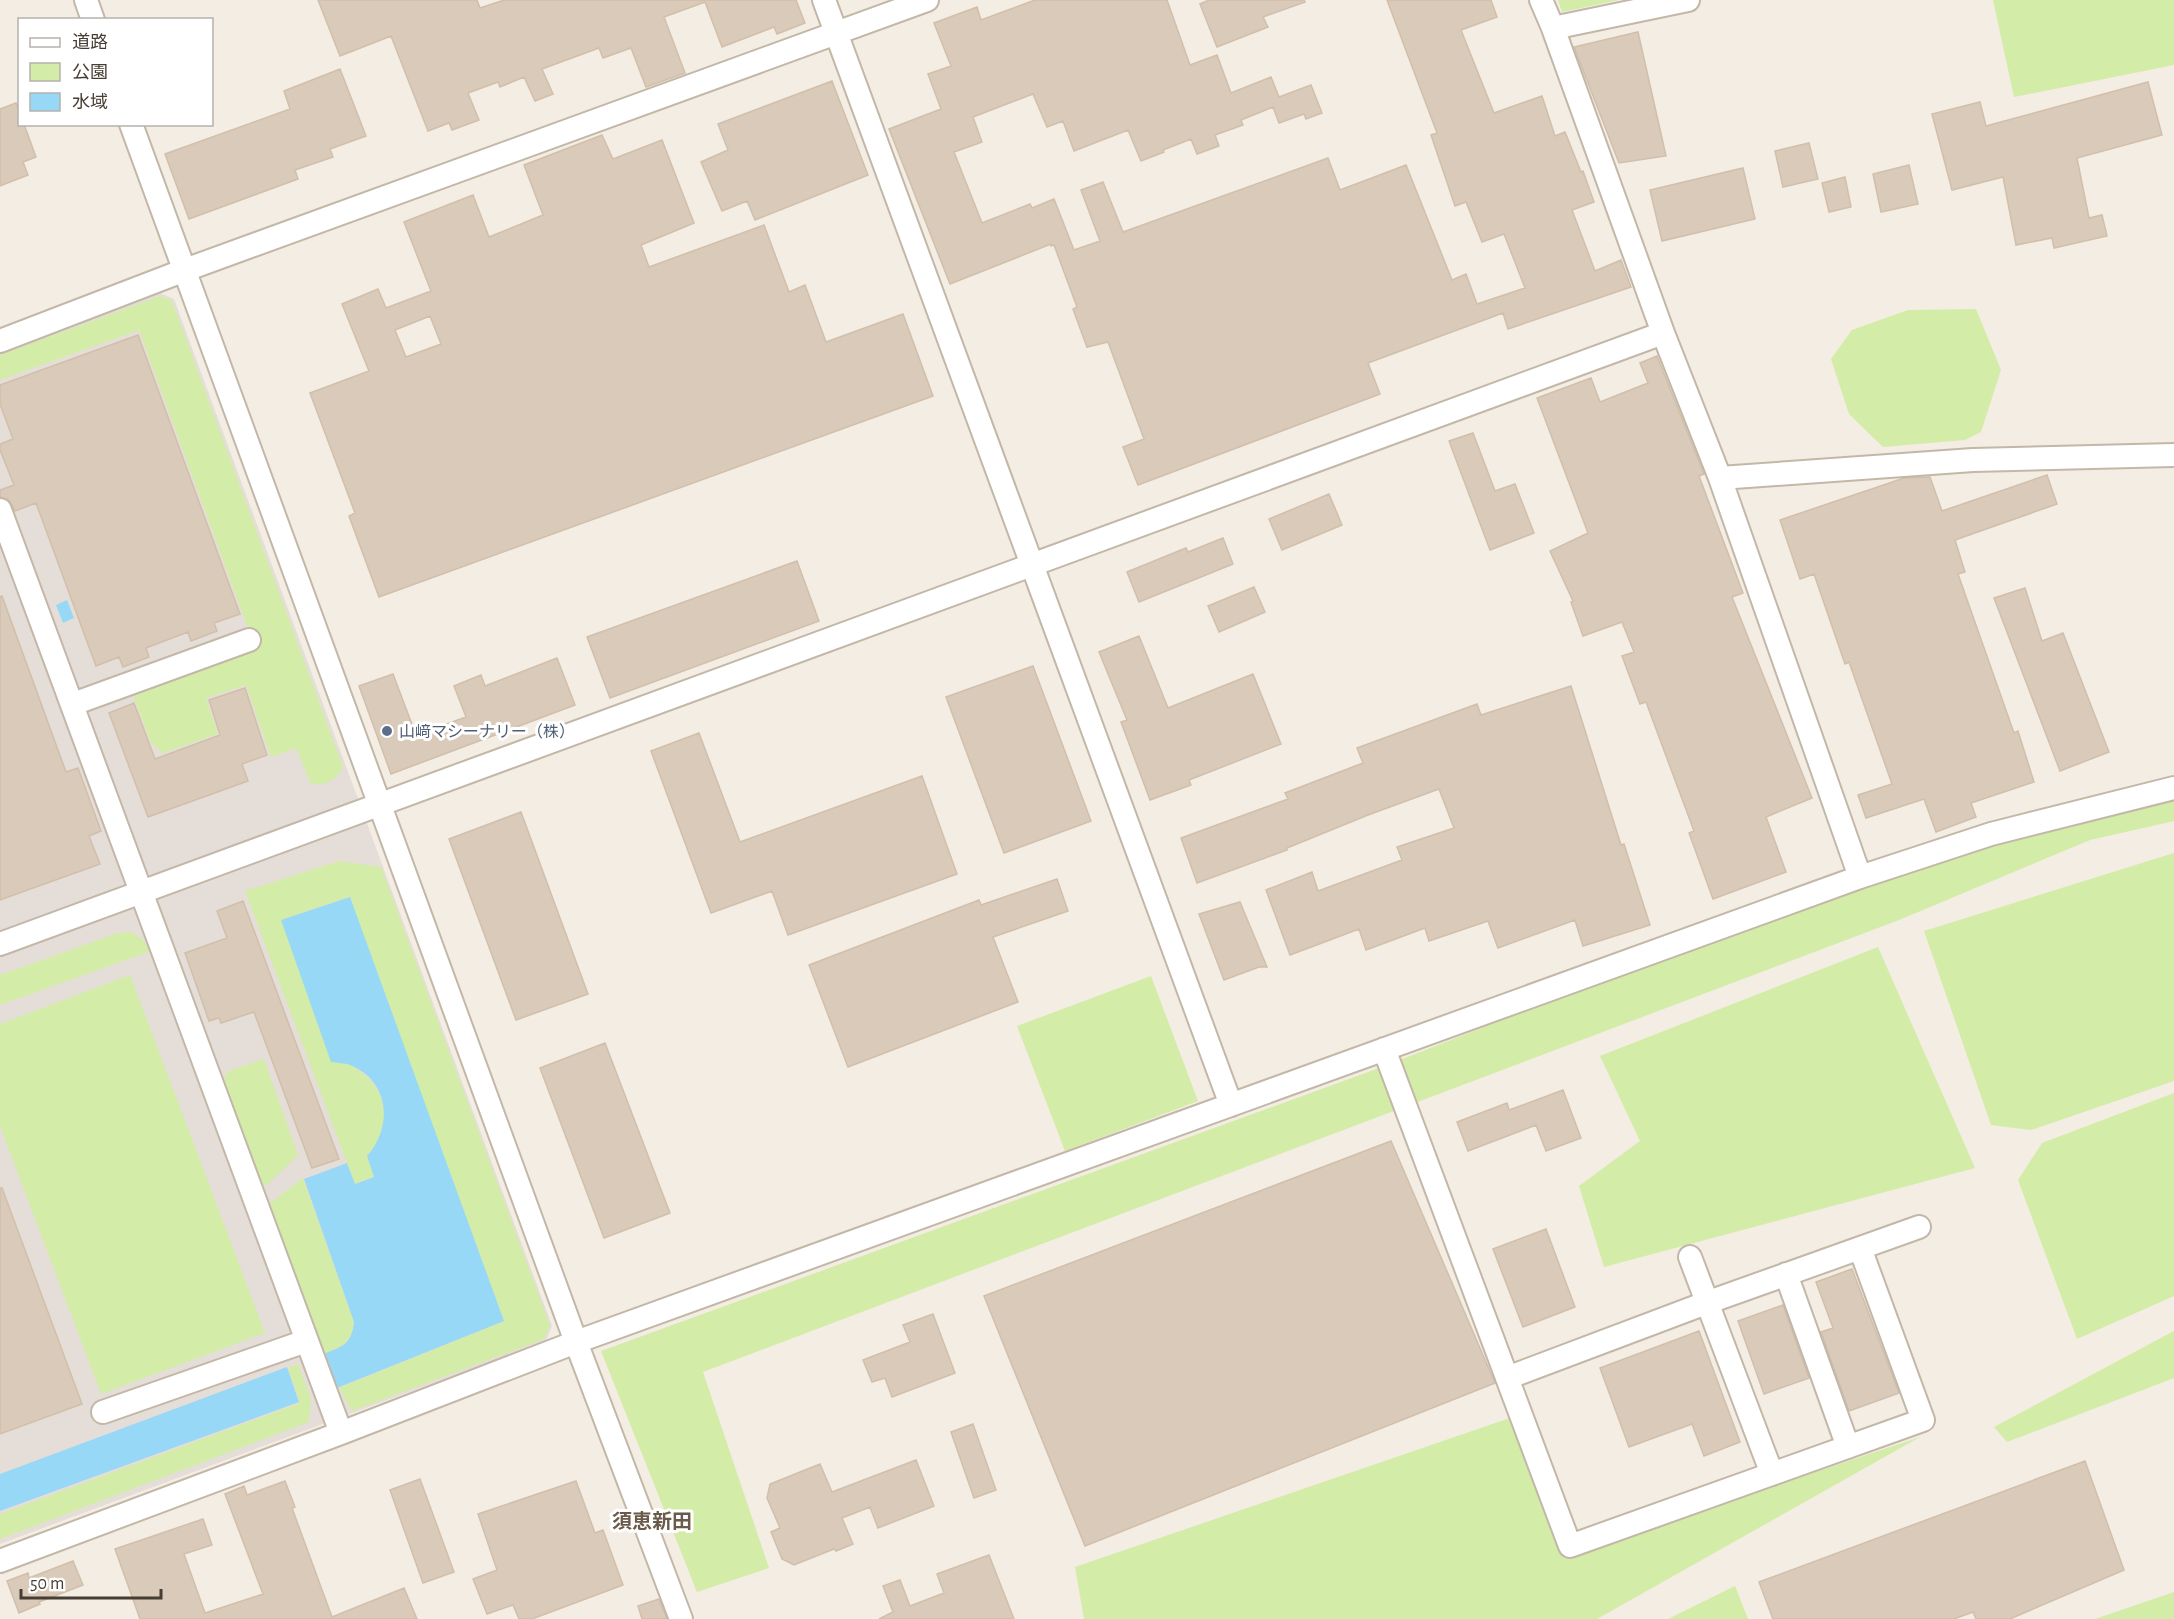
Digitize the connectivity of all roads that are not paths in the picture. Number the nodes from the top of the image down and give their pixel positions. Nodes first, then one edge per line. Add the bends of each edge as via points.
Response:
1 (86, 0) edge
2 (824, 0) edge
3 (927, 0) edge
4 (1541, 0) edge
5 (1688, 0) edge
6 (92, 18) edge
7 (1553, 28) junction
8 (836, 34) junction
9 (132, 126) edge
10 (185, 270) junction
11 (1663, 333) junction
12 (0, 341) edge
13 (2174, 455) edge
14 (1720, 478) junction
15 (0, 510) edge
16 (1033, 566) junction
17 (249, 640) dead end
18 (73, 704) junction
19 (2174, 788) edge
20 (381, 805) junction
21 (1860, 877) junction
22 (143, 893) junction
23 (0, 944) edge
24 (1384, 1049) junction
25 (1231, 1105) junction
26 (1919, 1227) dead end
27 (1860, 1248) junction
28 (1690, 1257) dead end
29 (1786, 1274) junction
30 (1706, 1303) junction
31 (576, 1342) junction
32 (309, 1349) junction
33 (1507, 1378) junction
34 (104, 1412) dead end
35 (342, 1433) junction
36 (1848, 1447) junction
37 (1772, 1474) junction
38 (0, 1562) edge
39 (681, 1619) edge

1 - 6 street
2 - 8 street
3 - 8 street
4 - 7 street
5 - 7 street
7 - 11 street
8 - 10 street
8 - 16 street
9 - 10 street
10 - 12 street
10 - 20 street
11 - 14 street
11 - 16 street
13 - 14 street via 1973,460
14 - 21 street
15 - 18 street
16 - 20 street
16 - 25 street
17 - 18 street
18 - 22 street
19 - 21 street via 1991,834
20 - 22 street
20 - 31 street
21 - 24 street
22 - 23 street
22 - 32 street
24 - 25 street
24 - 33 street
25 - 31 street
26 - 27 street
27 - 29 street
27 - 36 street via 1923,1420
28 - 30 street
29 - 30 street
29 - 36 street
30 - 33 street
30 - 37 street
31 - 35 street
31 - 39 street
32 - 34 street
32 - 35 street
33 - 37 street via 1570,1546
35 - 38 street
36 - 37 street

